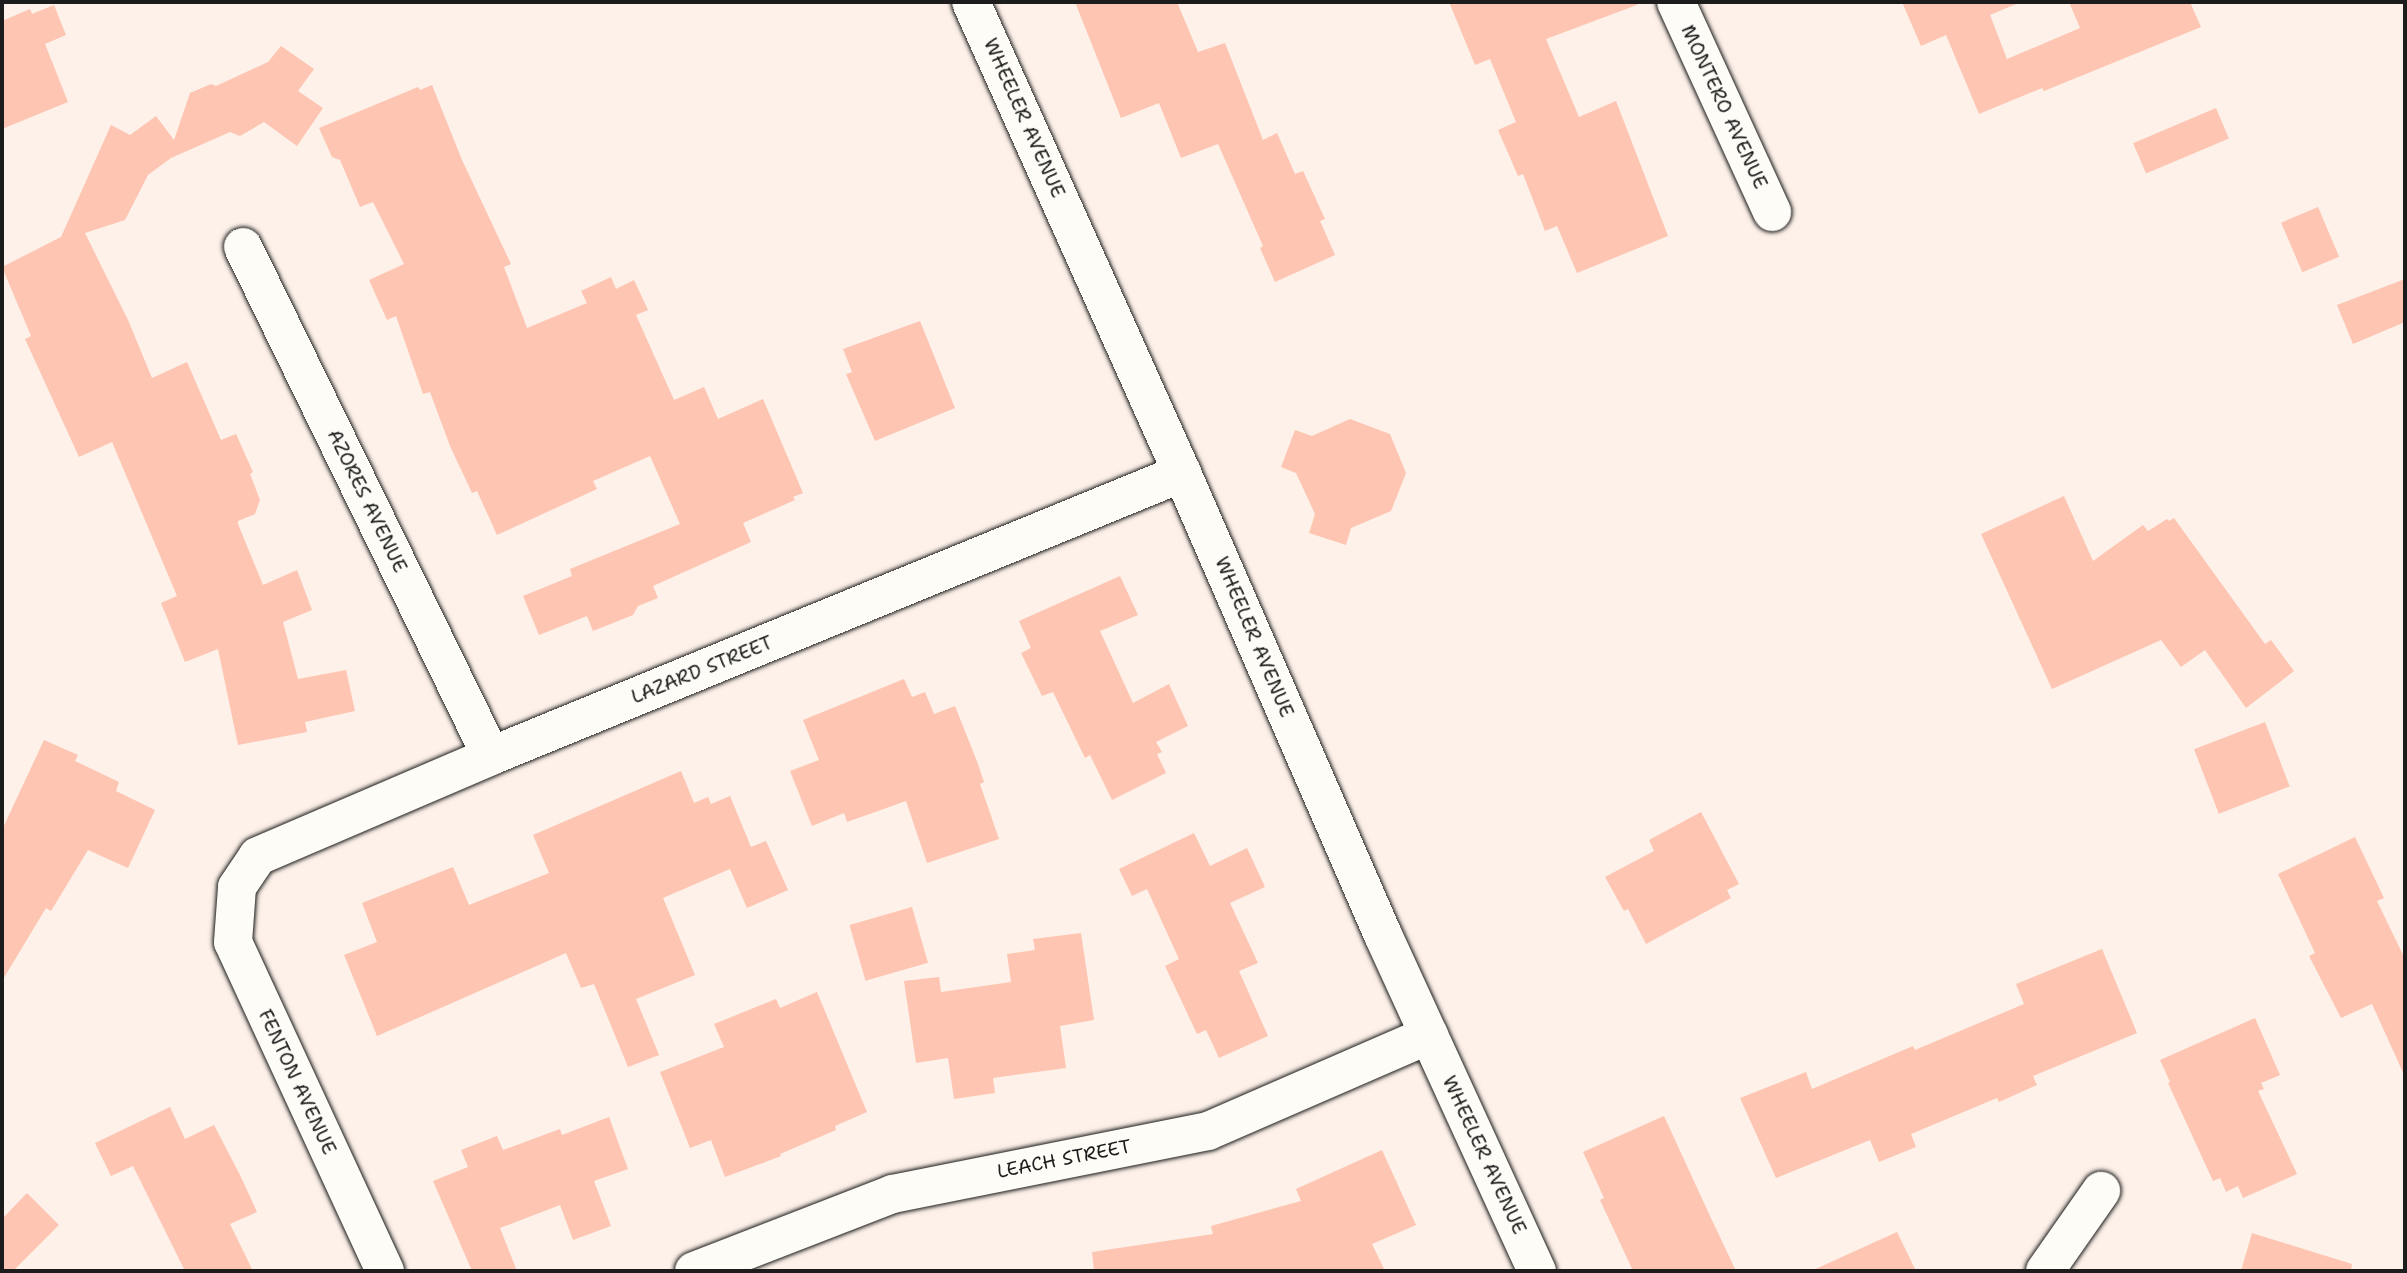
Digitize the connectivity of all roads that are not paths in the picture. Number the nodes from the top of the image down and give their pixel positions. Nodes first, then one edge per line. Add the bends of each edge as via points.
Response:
1 (971, 2) edge
2 (1676, 2) edge
3 (1773, 212) dead end
4 (243, 247) dead end
5 (1182, 473) junction
6 (491, 756) junction
7 (237, 887) joint
8 (1429, 1035) junction
9 (2101, 1191) dead end
10 (385, 1271) edge
11 (694, 1271) edge
12 (1537, 1271) edge
13 (2045, 1271) edge

1 - 5 street, WHEELER AVENUE
2 - 3 street, MONTERO AVENUE
4 - 6 street, AZORES AVENUE
5 - 6 street, LAZARD STREET
5 - 8 street, WHEELER AVENUE
6 - 7 street, LAZARD STREET via 258,856
7 - 10 street, FENTON AVENUE via 233,942
8 - 11 street, LEACH STREET via 1208,1131 893,1194
8 - 12 street, WHEELER AVENUE
9 - 13 street

